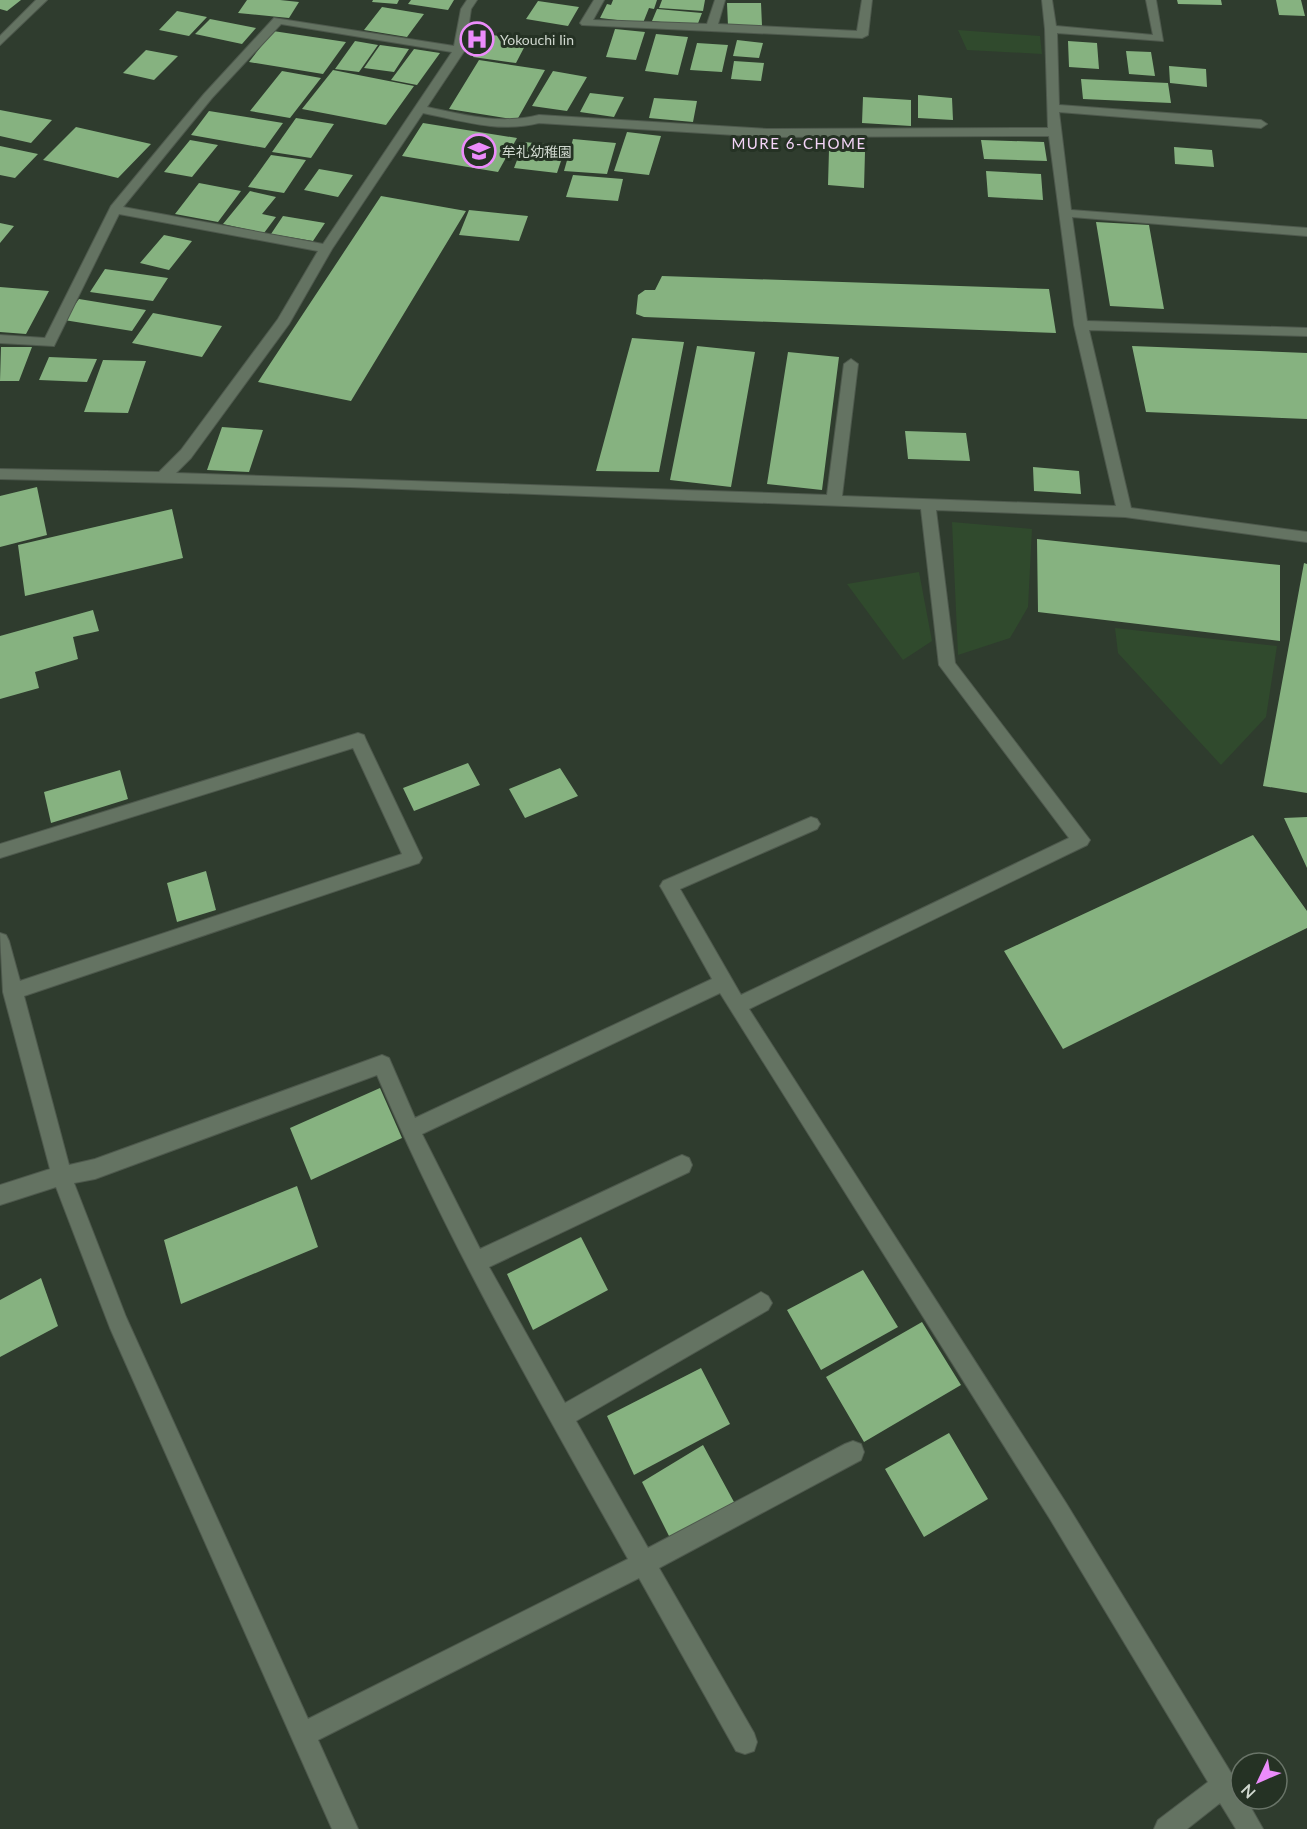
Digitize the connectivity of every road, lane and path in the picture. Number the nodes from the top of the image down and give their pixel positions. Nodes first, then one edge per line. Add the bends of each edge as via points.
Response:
1 (42, 0) edge
2 (472, 0) edge
3 (599, 0) edge
4 (720, 0) edge
5 (867, 0) edge
6 (1047, 0) edge
7 (1151, 0) edge
8 (712, 27) junction
9 (1051, 29) junction
10 (0, 42) edge
11 (459, 50) junction
12 (1054, 108) junction
13 (419, 110) junction
14 (1262, 123) dead end
15 (1054, 132) junction
16 (115, 209) junction
17 (1064, 213) junction
18 (1307, 232) edge
19 (326, 249) junction
20 (1081, 325) junction
21 (1307, 332) edge
22 (0, 339) edge
23 (851, 364) dead end
24 (0, 474) edge
25 (164, 477) junction
26 (834, 501) junction
27 (928, 506) junction
28 (1125, 512) junction
29 (1307, 537) edge
30 (811, 824) dead end
31 (0, 851) edge
32 (0, 941) edge
33 (723, 983) junction
34 (12, 992) junction
35 (737, 1006) junction
36 (410, 1130) junction
37 (682, 1165) dead end
38 (62, 1177) junction
39 (0, 1195) edge
40 (476, 1262) junction
41 (761, 1303) dead end
42 (562, 1417) junction
43 (853, 1452) dead end
44 (646, 1562) junction
45 (303, 1735) junction
46 (746, 1742) dead end
47 (1224, 1785) junction
48 (345, 1829) edge
49 (1167, 1829) edge
50 (1250, 1829) edge

1 - 10 street
2 - 11 street via 466,9
3 - 8 street via 586,23
4 - 8 street
5 - 8 street via 862,35
6 - 9 street
7 - 9 street via 1159,39
9 - 12 street
11 - 13 street
11 - 16 street via 278,20
12 - 14 street
12 - 15 street
13 - 15 street via 502,124 562,120 767,133
13 - 19 street
15 - 17 street
16 - 19 street
16 - 22 street via 49,343
17 - 18 street
17 - 20 street
19 - 25 street via 284,321 186,454
20 - 21 street
20 - 28 street
23 - 26 street
24 - 25 street
25 - 26 street
26 - 27 street
27 - 28 street
27 - 35 street via 947,665 1081,840
28 - 29 street
30 - 33 street via 669,886
31 - 34 street via 358,740 413,858
32 - 34 street
33 - 35 street
33 - 36 street
34 - 38 street
35 - 47 street via 1058,1511
36 - 38 street via 382,1064 95,1169
36 - 40 street
37 - 40 street
38 - 39 street
38 - 45 street via 122,1332
40 - 42 street
41 - 42 street
42 - 44 street
43 - 44 street
44 - 45 street
44 - 46 street
45 - 48 street
47 - 49 street
47 - 50 street

